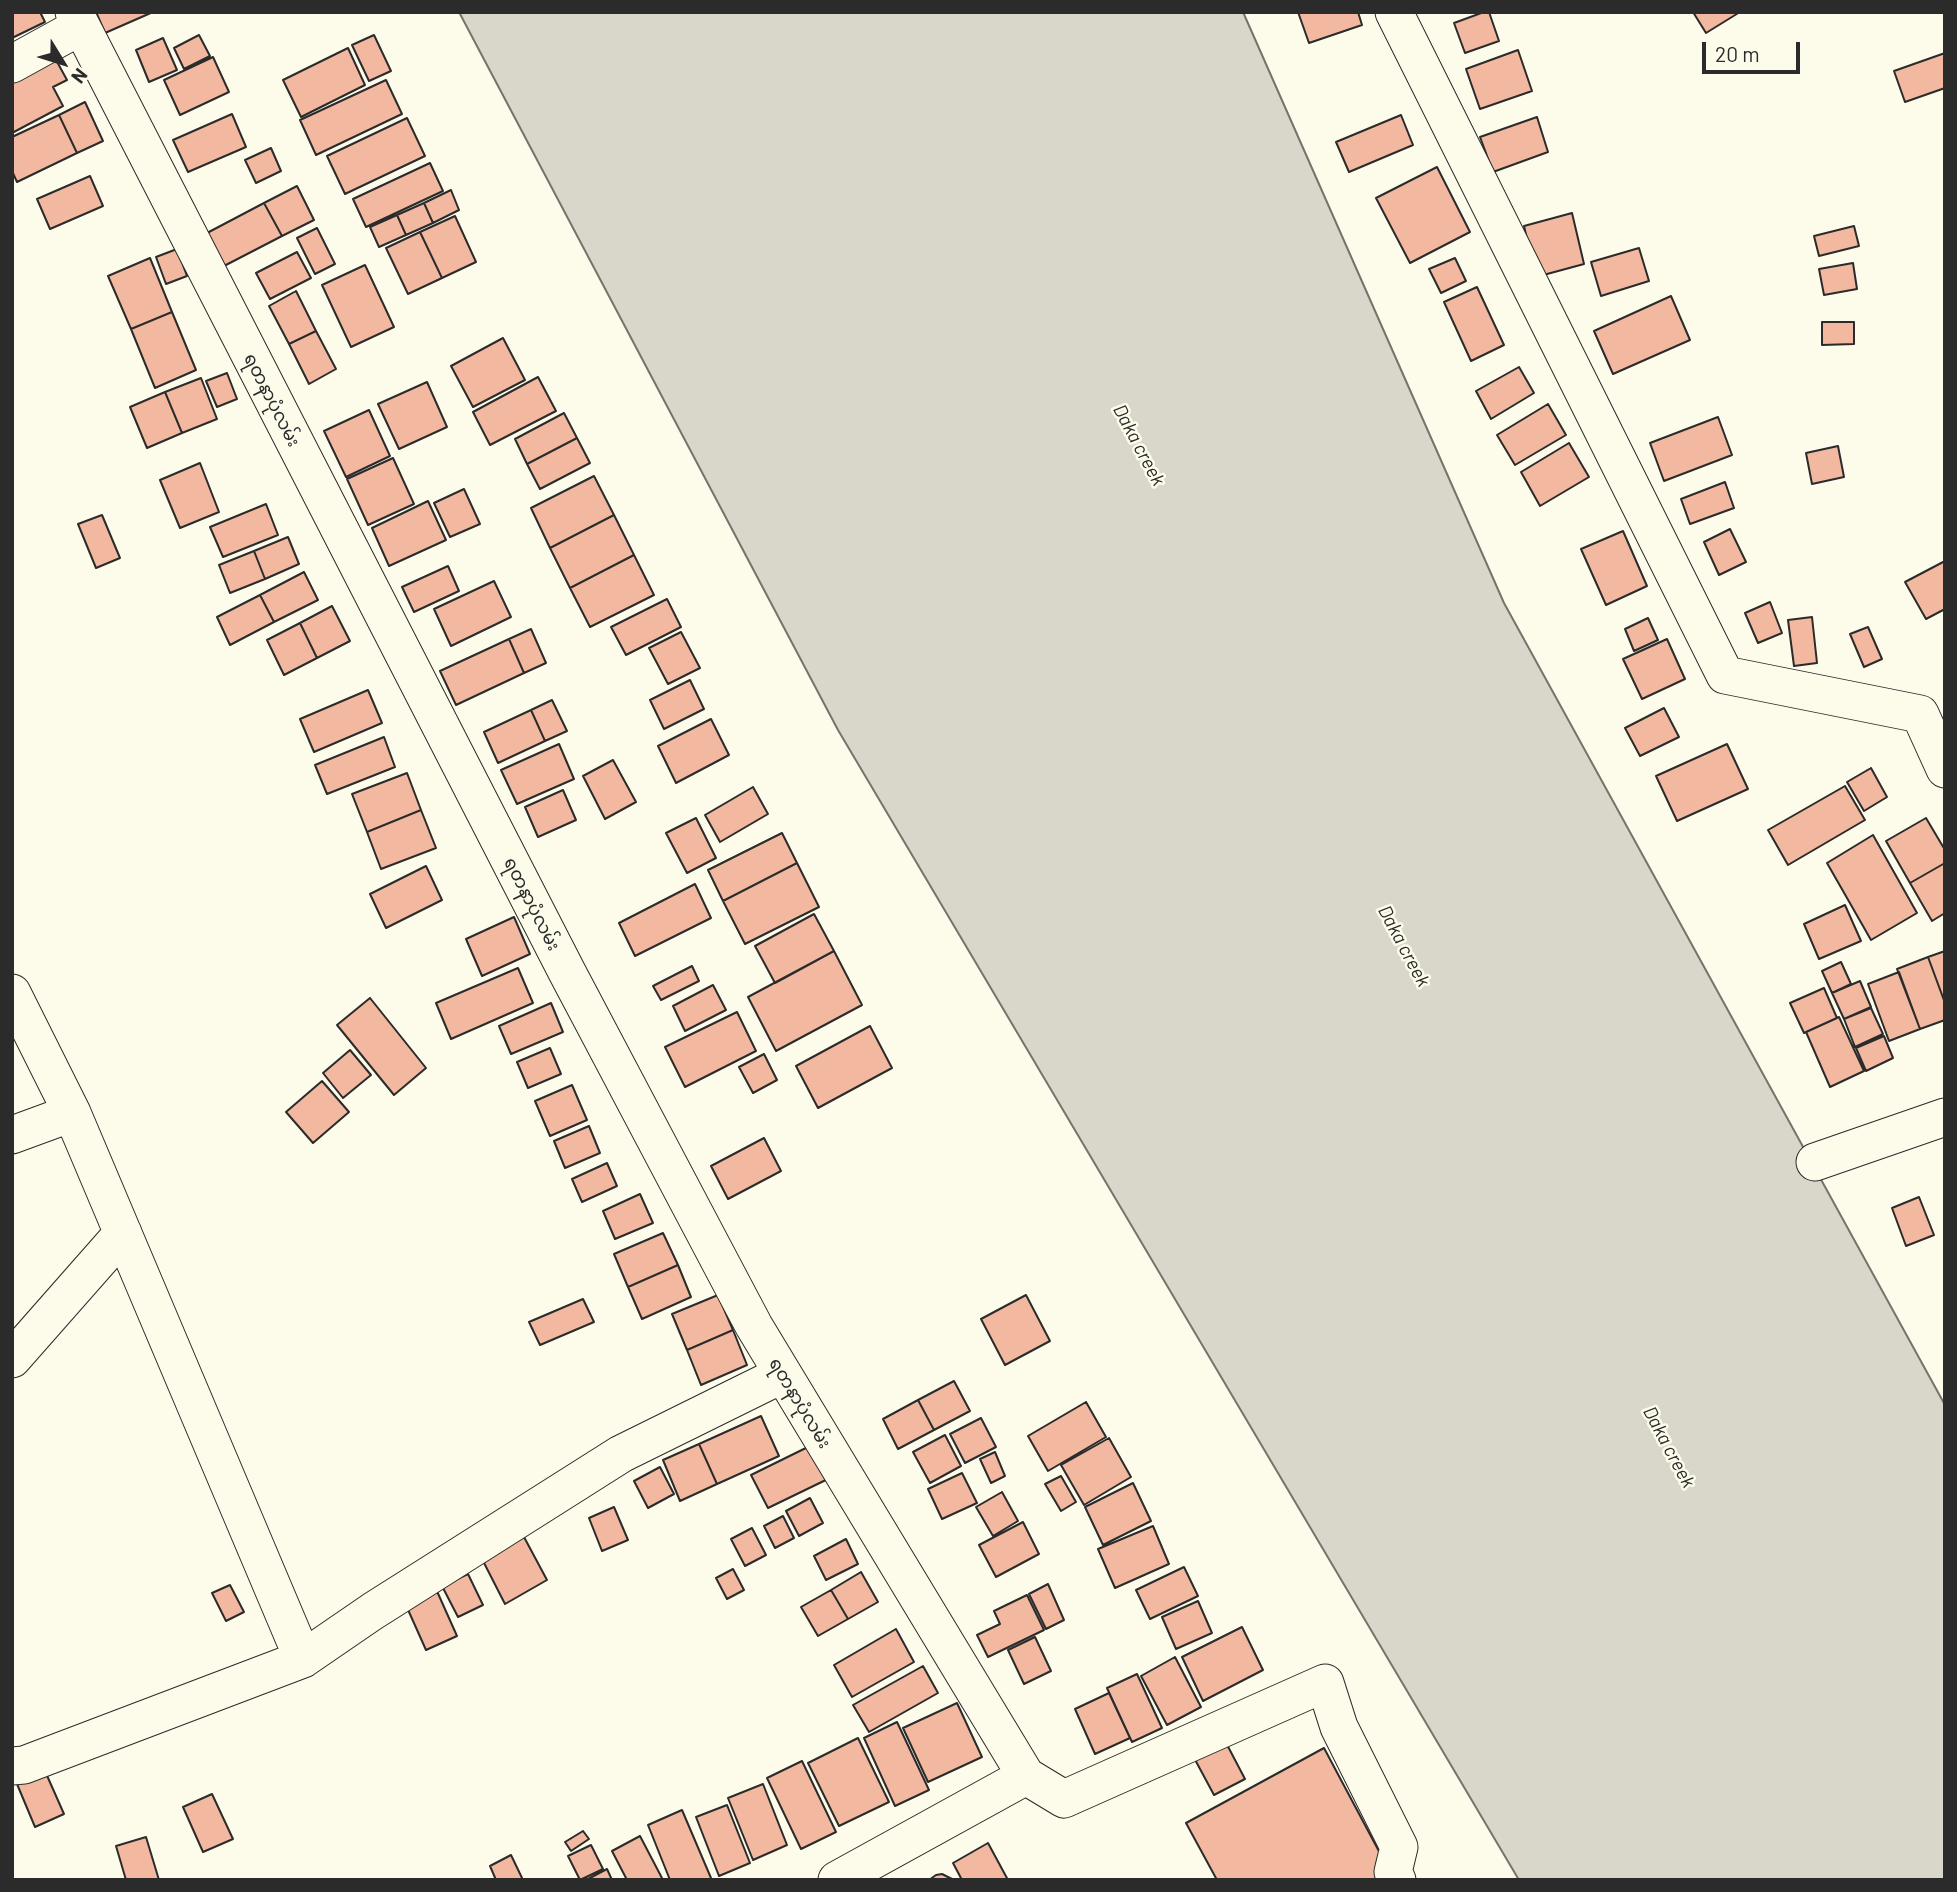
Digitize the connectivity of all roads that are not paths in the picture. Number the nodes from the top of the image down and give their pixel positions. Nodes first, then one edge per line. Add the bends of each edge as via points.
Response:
1 (1394, 12) edge
2 (77, 19) edge
3 (12, 64) edge
4 (1945, 769) edge
5 (12, 993) edge
6 (72, 1113) junction
7 (1945, 1117) edge
8 (12, 1135) edge
9 (1815, 1162) dead end
10 (123, 1233) junction
11 (12, 1359) edge
12 (783, 1374) junction
13 (303, 1658) junction
14 (12, 1766) edge
15 (1026, 1776) junction
16 (837, 1880) edge
17 (1397, 1880) edge

1 - 4 street via 1725,675 1920,714
2 - 3 street
2 - 12 street, ရတနာပုံလမ်း via 567,972
5 - 6 street
6 - 8 street
6 - 10 street
7 - 9 street
10 - 11 street
10 - 13 street
12 - 13 street via 621,1454
12 - 15 street, ရတနာပုံလမ်း
13 - 14 street
15 - 16 street
15 - 17 street via 1064,1799 1325,1683 1339,1727 1399,1847 1393,1872

